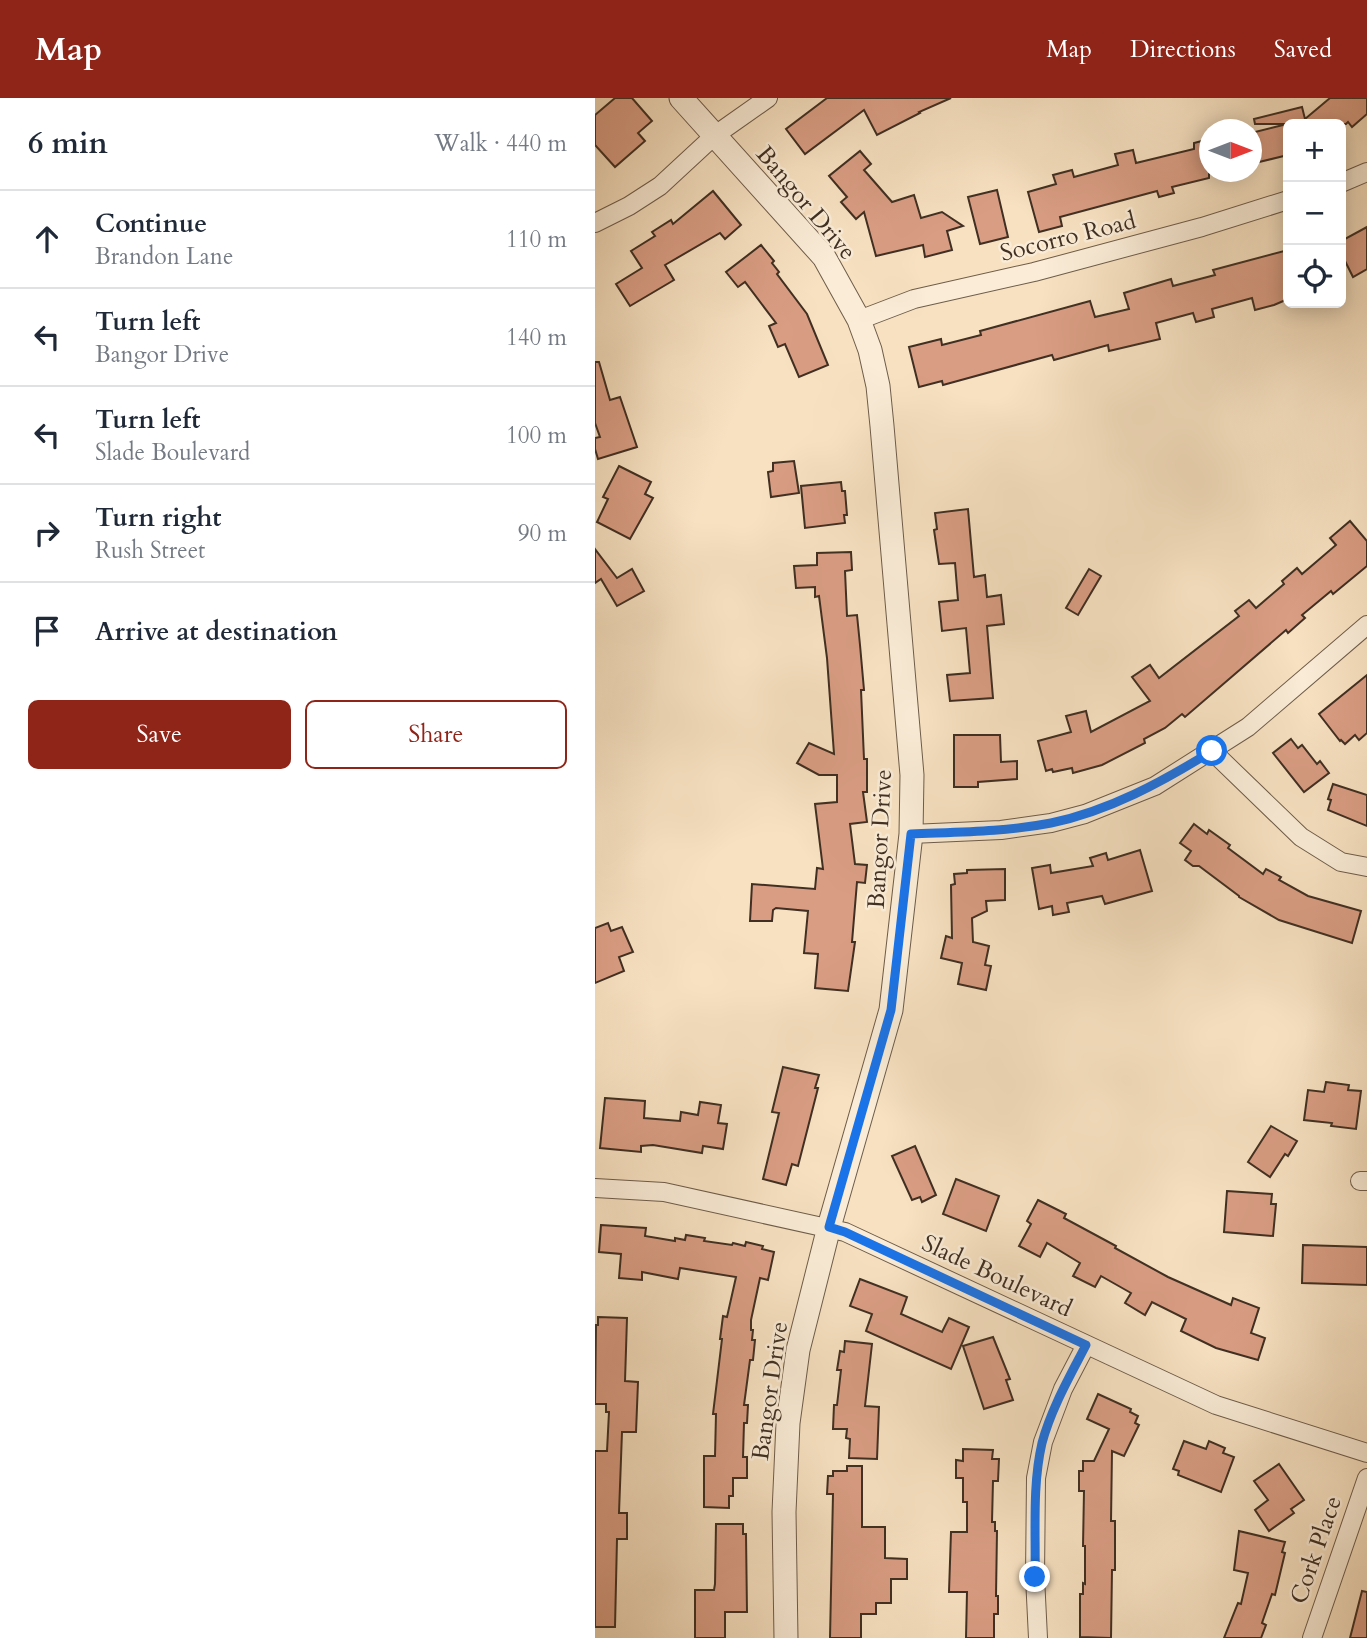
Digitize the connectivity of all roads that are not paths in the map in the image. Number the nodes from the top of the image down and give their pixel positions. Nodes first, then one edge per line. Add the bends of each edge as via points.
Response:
1 (681, 98) edge
2 (768, 98) edge
3 (714, 136) junction
4 (1367, 172) edge
5 (1343, 182) edge
6 (1283, 202) edge
7 (595, 223) edge
8 (859, 320) junction
9 (1367, 625) edge
10 (1212, 751) junction
11 (911, 834) junction
12 (1367, 867) edge
13 (595, 1188) edge
14 (829, 1227) junction
15 (1086, 1345) junction
16 (1367, 1453) edge
17 (1367, 1478) edge
18 (786, 1638) edge
19 (1038, 1638) edge
20 (1312, 1638) edge

1 - 3 street, Bangor Drive
2 - 3 street
3 - 7 street via 660,186
3 - 8 street, Bangor Drive via 824,257
4 - 5 street
6 - 8 street, Socorro Road via 1047,269 914,299
8 - 11 street, Bangor Drive via 878,386 912,775
9 - 10 street via 1248,727
10 - 11 street via 1155,786 1085,814 1001,830
10 - 12 street via 1301,837 1341,862
11 - 14 street, Bangor Drive via 891,1010
13 - 14 street, Slade Boulevard via 664,1192
14 - 15 street, Slade Boulevard
14 - 18 street, Bangor Drive via 798,1350 787,1423 783,1512
15 - 16 street, Slade Boulevard via 1216,1405
15 - 19 street via 1063,1388 1043,1442 1036,1478
17 - 20 street, Cork Place

